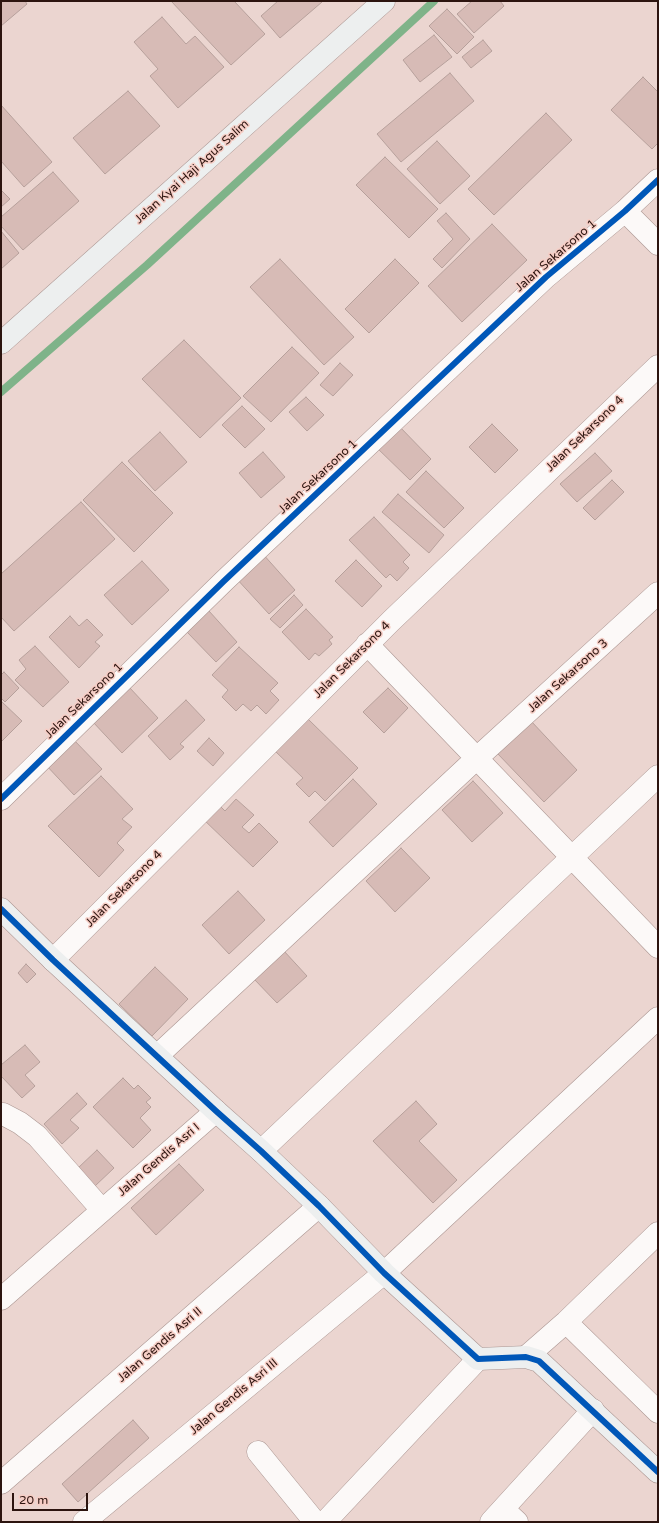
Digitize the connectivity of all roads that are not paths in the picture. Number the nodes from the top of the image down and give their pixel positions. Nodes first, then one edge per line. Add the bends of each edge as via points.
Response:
1 (384, 1) edge
2 (658, 180) edge
3 (625, 211) junction
4 (658, 244) edge
5 (1, 343) edge
6 (658, 366) edge
7 (658, 593) edge
8 (367, 644) junction
9 (477, 758) junction
10 (658, 776) edge
11 (1, 798) edge
12 (572, 856) junction
13 (1, 909) edge
14 (658, 946) edge
15 (53, 960) junction
16 (658, 1018) edge
17 (157, 1056) junction
18 (216, 1111) junction
19 (1, 1114) edge
20 (261, 1150) junction
21 (319, 1206) junction
22 (102, 1210) junction
23 (654, 1245) edge
24 (384, 1273) junction
25 (1, 1299) edge
26 (566, 1322) junction
27 (526, 1357) junction
28 (478, 1359) junction
29 (594, 1410) junction
30 (658, 1412) edge
31 (258, 1452) dead end
32 (658, 1472) edge
33 (1, 1483) edge
34 (504, 1518) edge
35 (84, 1522) edge
36 (315, 1522) edge
37 (325, 1522) edge

1 - 5 street, Jalan Kyai Haji Agus Salim
2 - 3 street, Jalan Sekarsono 1
3 - 4 street
3 - 11 street, Jalan Sekarsono 1 via 546,277 235,570
6 - 8 street, Jalan Sekarsono 4
7 - 9 street, Jalan Sekarsono 3
8 - 9 street
8 - 15 street, Jalan Sekarsono 4
9 - 12 street
9 - 17 street, Jalan Sekarsono 3
10 - 12 street
12 - 14 street
12 - 20 street
13 - 15 street
15 - 17 street
16 - 24 street, Jalan Gendis Asri III
17 - 18 street
18 - 20 street
18 - 22 street, Jalan Gendis Asri I
19 - 22 street via 20,1123 37,1136
20 - 21 street
21 - 24 street
21 - 33 street, Jalan Gendis Asri II
22 - 25 street, Jalan Gendis Asri I
23 - 26 street
24 - 28 street
24 - 35 street, Jalan Gendis Asri III
26 - 27 street
26 - 30 street
27 - 28 street
27 - 29 street via 539,1360
28 - 37 street
29 - 32 street
29 - 34 street
31 - 36 street

